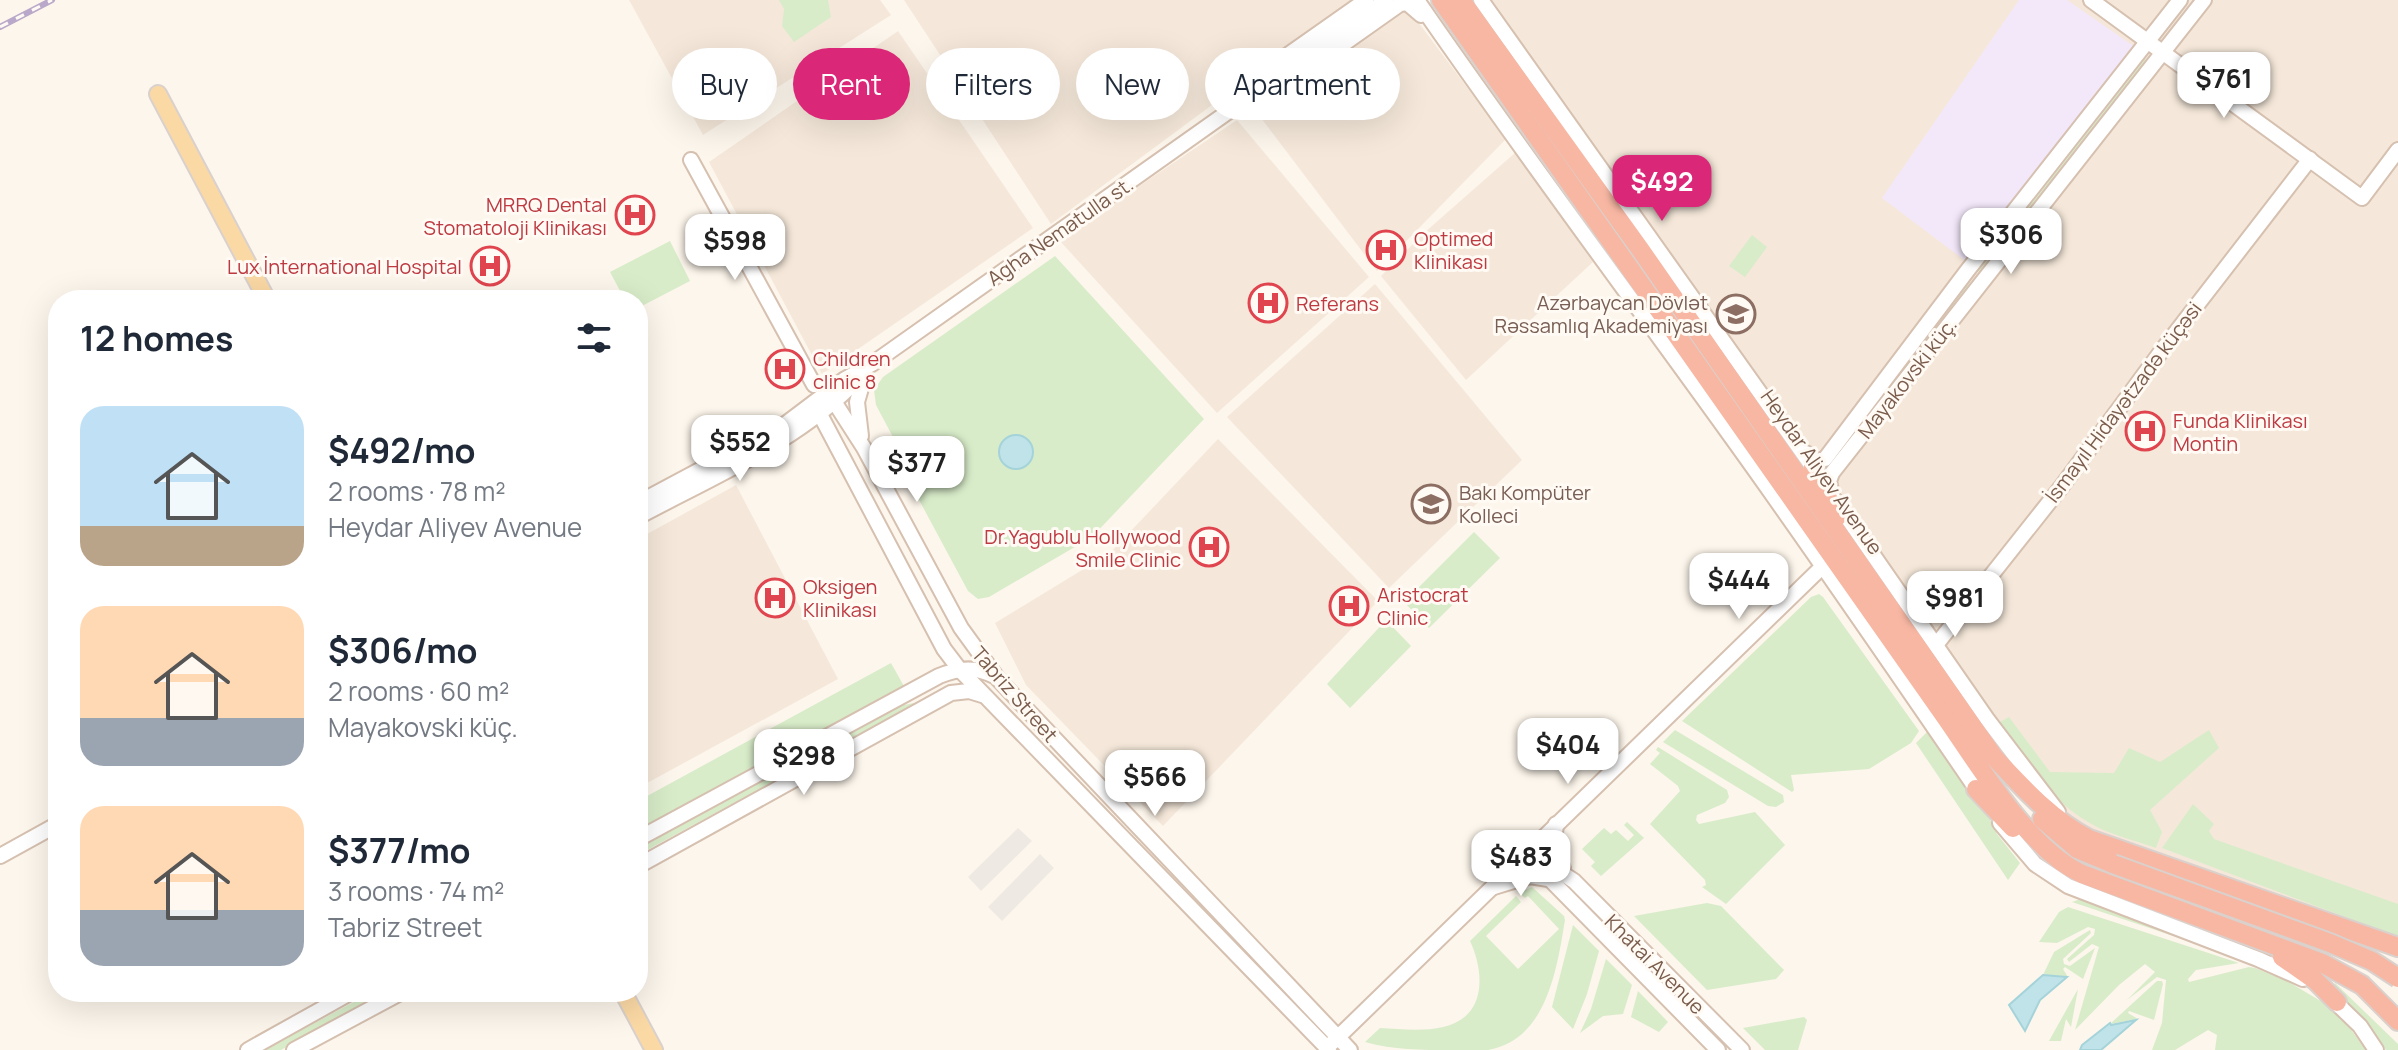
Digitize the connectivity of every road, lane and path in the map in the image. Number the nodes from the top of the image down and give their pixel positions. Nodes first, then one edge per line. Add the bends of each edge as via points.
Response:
1 (1366, 0) edge
2 (1386, 0) edge
3 (1417, 0) edge
4 (1441, 0) edge
5 (1461, 0) edge
6 (1481, 0) edge
7 (2091, 0) edge
8 (2180, 0) edge
9 (2204, 0) edge
10 (1442, 36) junction
11 (2147, 40) junction
12 (1298, 48) edge
13 (1319, 48) edge
14 (1338, 48) edge
15 (2161, 51) junction
16 (1218, 120) edge
17 (2398, 150) edge
18 (2310, 159) junction
19 (691, 160) dead end
20 (250, 290) edge
21 (261, 290) edge
22 (872, 364) junction
23 (826, 393) junction
24 (817, 408) junction
25 (1796, 443) junction
26 (864, 448) junction
27 (1813, 467) junction
28 (1832, 495) junction
29 (648, 498) edge
30 (894, 503) junction
31 (648, 512) edge
32 (875, 515) junction
33 (1860, 566) junction
34 (1822, 567) junction
35 (931, 623) junction
36 (961, 628) junction
37 (1936, 645) junction
38 (944, 649) junction
39 (960, 670) junction
40 (939, 676) junction
41 (998, 679) junction
42 (951, 693) junction
43 (982, 695) junction
44 (1994, 757) junction
45 (1976, 789) junction
46 (1556, 823) junction
47 (2071, 829) junction
48 (48, 830) edge
49 (648, 834) edge
50 (1529, 850) junction
51 (0, 856) edge
52 (648, 860) edge
53 (2061, 864) junction
54 (1570, 878) junction
55 (1548, 879) junction
56 (1490, 889) junction
57 (2220, 924) junction
58 (2340, 927) junction
59 (1629, 938) junction
60 (2398, 947) edge
61 (1618, 949) junction
62 (2398, 954) edge
63 (2334, 969) junction
64 (2398, 978) edge
65 (2381, 1001) junction
66 (334, 1002) edge
67 (383, 1002) edge
68 (628, 1002) edge
69 (640, 1002) edge
70 (2337, 1002) junction
71 (2398, 1021) edge
72 (2398, 1034) edge
73 (1339, 1037) junction
74 (1326, 1049) edge
75 (248, 1050) edge
76 (294, 1050) edge
77 (654, 1050) edge
78 (666, 1050) edge
79 (1350, 1050) edge
80 (1718, 1050) edge
81 (1742, 1050) edge
82 (2376, 1050) edge

1 - 12 main road
2 - 13 main road, Agha Nematulla st.
3 - 10 main road
4 - 53 highway, Heydar Aliyev Avenue via 1958,735 2021,822
5 - 33 highway, Heydar Aliyev Avenue
6 - 25 main road
7 - 11 main road
8 - 11 main road, Mayakovski küç.
9 - 15 main road, Mayakovski küç.
10 - 14 main road via 1402,3
10 - 34 main road
11 - 15 main road
11 - 25 main road, Mayakovski küç. via 1825,459 1816,461
15 - 18 main road
15 - 28 main road, Mayakovski küç. via 1832,473
16 - 22 main road, Agha Nematulla st.
17 - 18 main road via 2362,198
18 - 37 main road, İsmayıl Hidayətzadə küçəsi
19 - 23 main road, Tabriz Street
20 - 21 main road via 153,97
22 - 23 main road, Agha Nematulla st.
22 - 26 main road via 857,402
23 - 24 main road, Agha Nematulla st.
23 - 26 main road, Tabriz Street
24 - 29 main road
24 - 31 main road via 791,434
24 - 32 main road, Tabriz Street
25 - 27 main road
26 - 30 main road, Tabriz Street
27 - 28 main road
27 - 33 highway
28 - 37 main road
30 - 32 main road via 881,496 875,500
30 - 36 main road, Tabriz Street
32 - 35 main road, Tabriz Street
33 - 44 highway, Heydar Aliyev Avenue
34 - 45 main road
34 - 46 main road
35 - 36 main road
35 - 38 main road, Tabriz Street
36 - 39 main road
36 - 41 main road, Tabriz Street
37 - 47 main road
38 - 39 main road, Tabriz Street
38 - 40 main road
39 - 40 main road
39 - 41 main road via 980,670
39 - 42 main road
39 - 43 main road, Tabriz Street
40 - 49 main road
41 - 73 main road, Tabriz Street
42 - 43 main road
42 - 52 main road
43 - 74 main road, Tabriz Street
44 - 47 highway, Heydar Aliyev Avenue
44 - 64 highway, bridge via 2040,817 2084,853 2337,946
45 - 53 highway via 2014,828
45 - 70 main road via 2025,855 2061,883 2290,973
46 - 50 main road
46 - 54 main road via 1553,854
47 - 58 highway, Heydar Aliyev Avenue
48 - 51 main road
50 - 54 main road, Khatai Avenue
50 - 55 main road, Khatai Avenue
50 - 56 main road
53 - 57 highway, Heydar Aliyev Avenue
54 - 59 main road, Khatai Avenue
55 - 56 main road via 1530,876
55 - 61 main road, Khatai Avenue
56 - 73 main road
57 - 58 highway via 2364,964 2370,955 2368,944
57 - 63 highway, Heydar Aliyev Avenue
57 - 70 highway via 2302,969
58 - 60 highway, Heydar Aliyev Avenue
59 - 61 main road
59 - 81 main road, Khatai Avenue
61 - 80 main road, Khatai Avenue
62 - 65 highway via 2385,956 2376,967 2375,988
63 - 65 highway
63 - 72 highway
65 - 71 highway
66 - 75 main road
67 - 76 main road
68 - 77 main road
69 - 78 main road
70 - 82 main road
73 - 74 main road
73 - 79 main road, Tabriz Street

